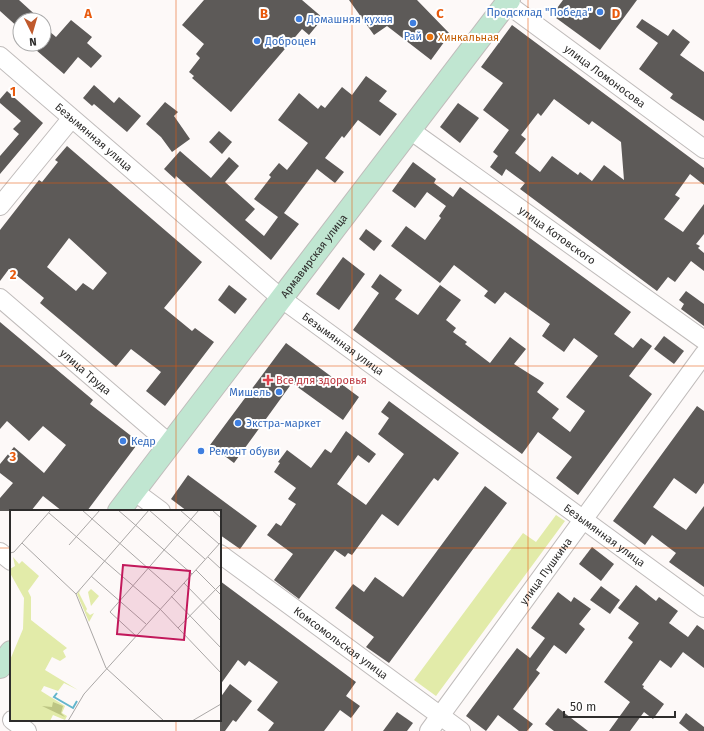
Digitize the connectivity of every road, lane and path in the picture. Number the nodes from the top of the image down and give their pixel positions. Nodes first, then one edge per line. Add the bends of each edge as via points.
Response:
1 (507, 2) edge
2 (0, 56) edge
3 (71, 118) junction
4 (410, 130) junction
5 (704, 149) edge
6 (0, 206) edge
7 (0, 298) edge
8 (282, 299) junction
9 (704, 340) edge
10 (704, 354) edge
11 (171, 445) junction
12 (134, 491) junction
13 (120, 510) edge
14 (160, 510) edge
15 (584, 521) junction
16 (0, 552) edge
17 (221, 555) edge
18 (10, 560) edge
19 (704, 608) edge
20 (10, 653) edge
21 (0, 667) edge
22 (0, 711) edge
23 (440, 716) junction
24 (10, 718) edge
25 (13, 721) edge
26 (27, 731) edge
27 (429, 731) edge
28 (461, 731) edge

1 - 4 street, Армавирская улица
1 - 5 street, улица Ломоносова
2 - 3 street, Безымянная улица
3 - 6 street
3 - 8 street, Безымянная улица
4 - 8 street, Армавирская улица
4 - 9 street, улица Котовского
7 - 11 street, улица Труда
8 - 11 street, Армавирская улица
8 - 15 street, Безымянная улица
10 - 15 street, улица Пушкина
11 - 12 street, Армавирская улица
12 - 13 street, Армавирская улица
12 - 14 street
15 - 19 street, Безымянная улица
15 - 23 street, улица Пушкина
16 - 18 street
17 - 23 street, Комсомольская улица
20 - 21 street
22 - 24 street
23 - 27 street, улица Пушкина
23 - 28 street, Комсомольская улица
25 - 26 street

